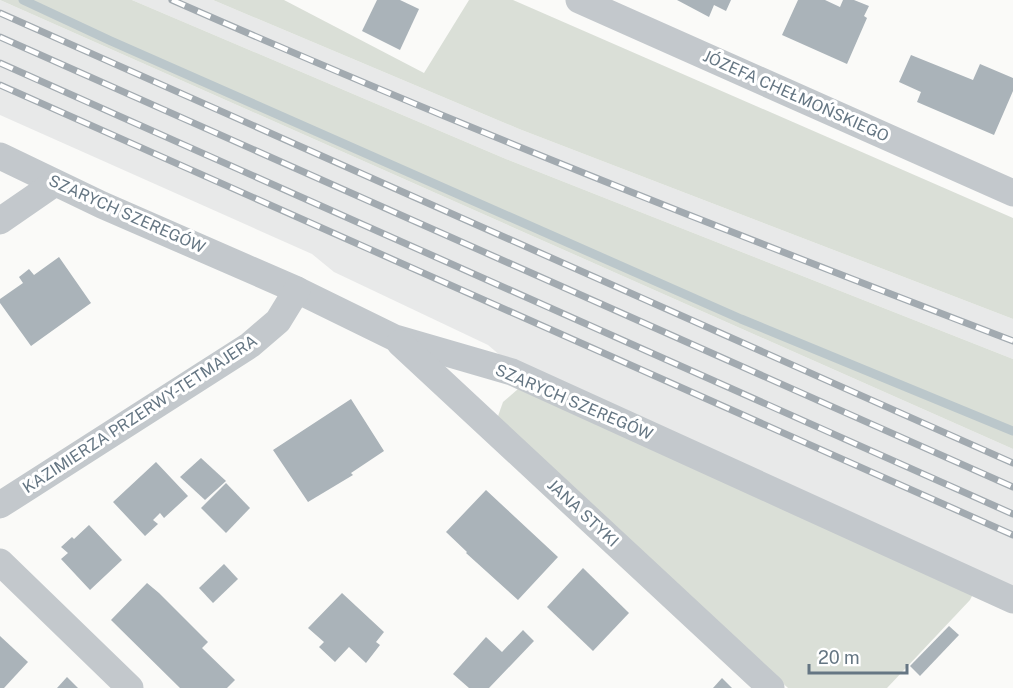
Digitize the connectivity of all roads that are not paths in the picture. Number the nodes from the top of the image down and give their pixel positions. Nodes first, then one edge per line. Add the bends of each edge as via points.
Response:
1 (579, 0) edge
2 (0, 156) edge
3 (55, 183) junction
4 (1013, 193) edge
5 (0, 221) edge
6 (297, 290) junction
7 (395, 338) junction
8 (0, 505) edge
9 (0, 562) edge
10 (1013, 600) edge
11 (130, 688) edge
12 (771, 688) edge

1 - 4 street, JÓZEFA CHEŁMOŃSKIEGO
2 - 3 street, SZARYCH SZEREGÓW
3 - 5 street
3 - 6 street, SZARYCH SZEREGÓW
6 - 7 street, SZARYCH SZEREGÓW
6 - 8 street, KAZIMIERZA PRZERWY-TETMAJERA via 278,321 250,345
7 - 10 street, SZARYCH SZEREGÓW via 512,372
7 - 12 street, JANA STYKI
9 - 11 street

